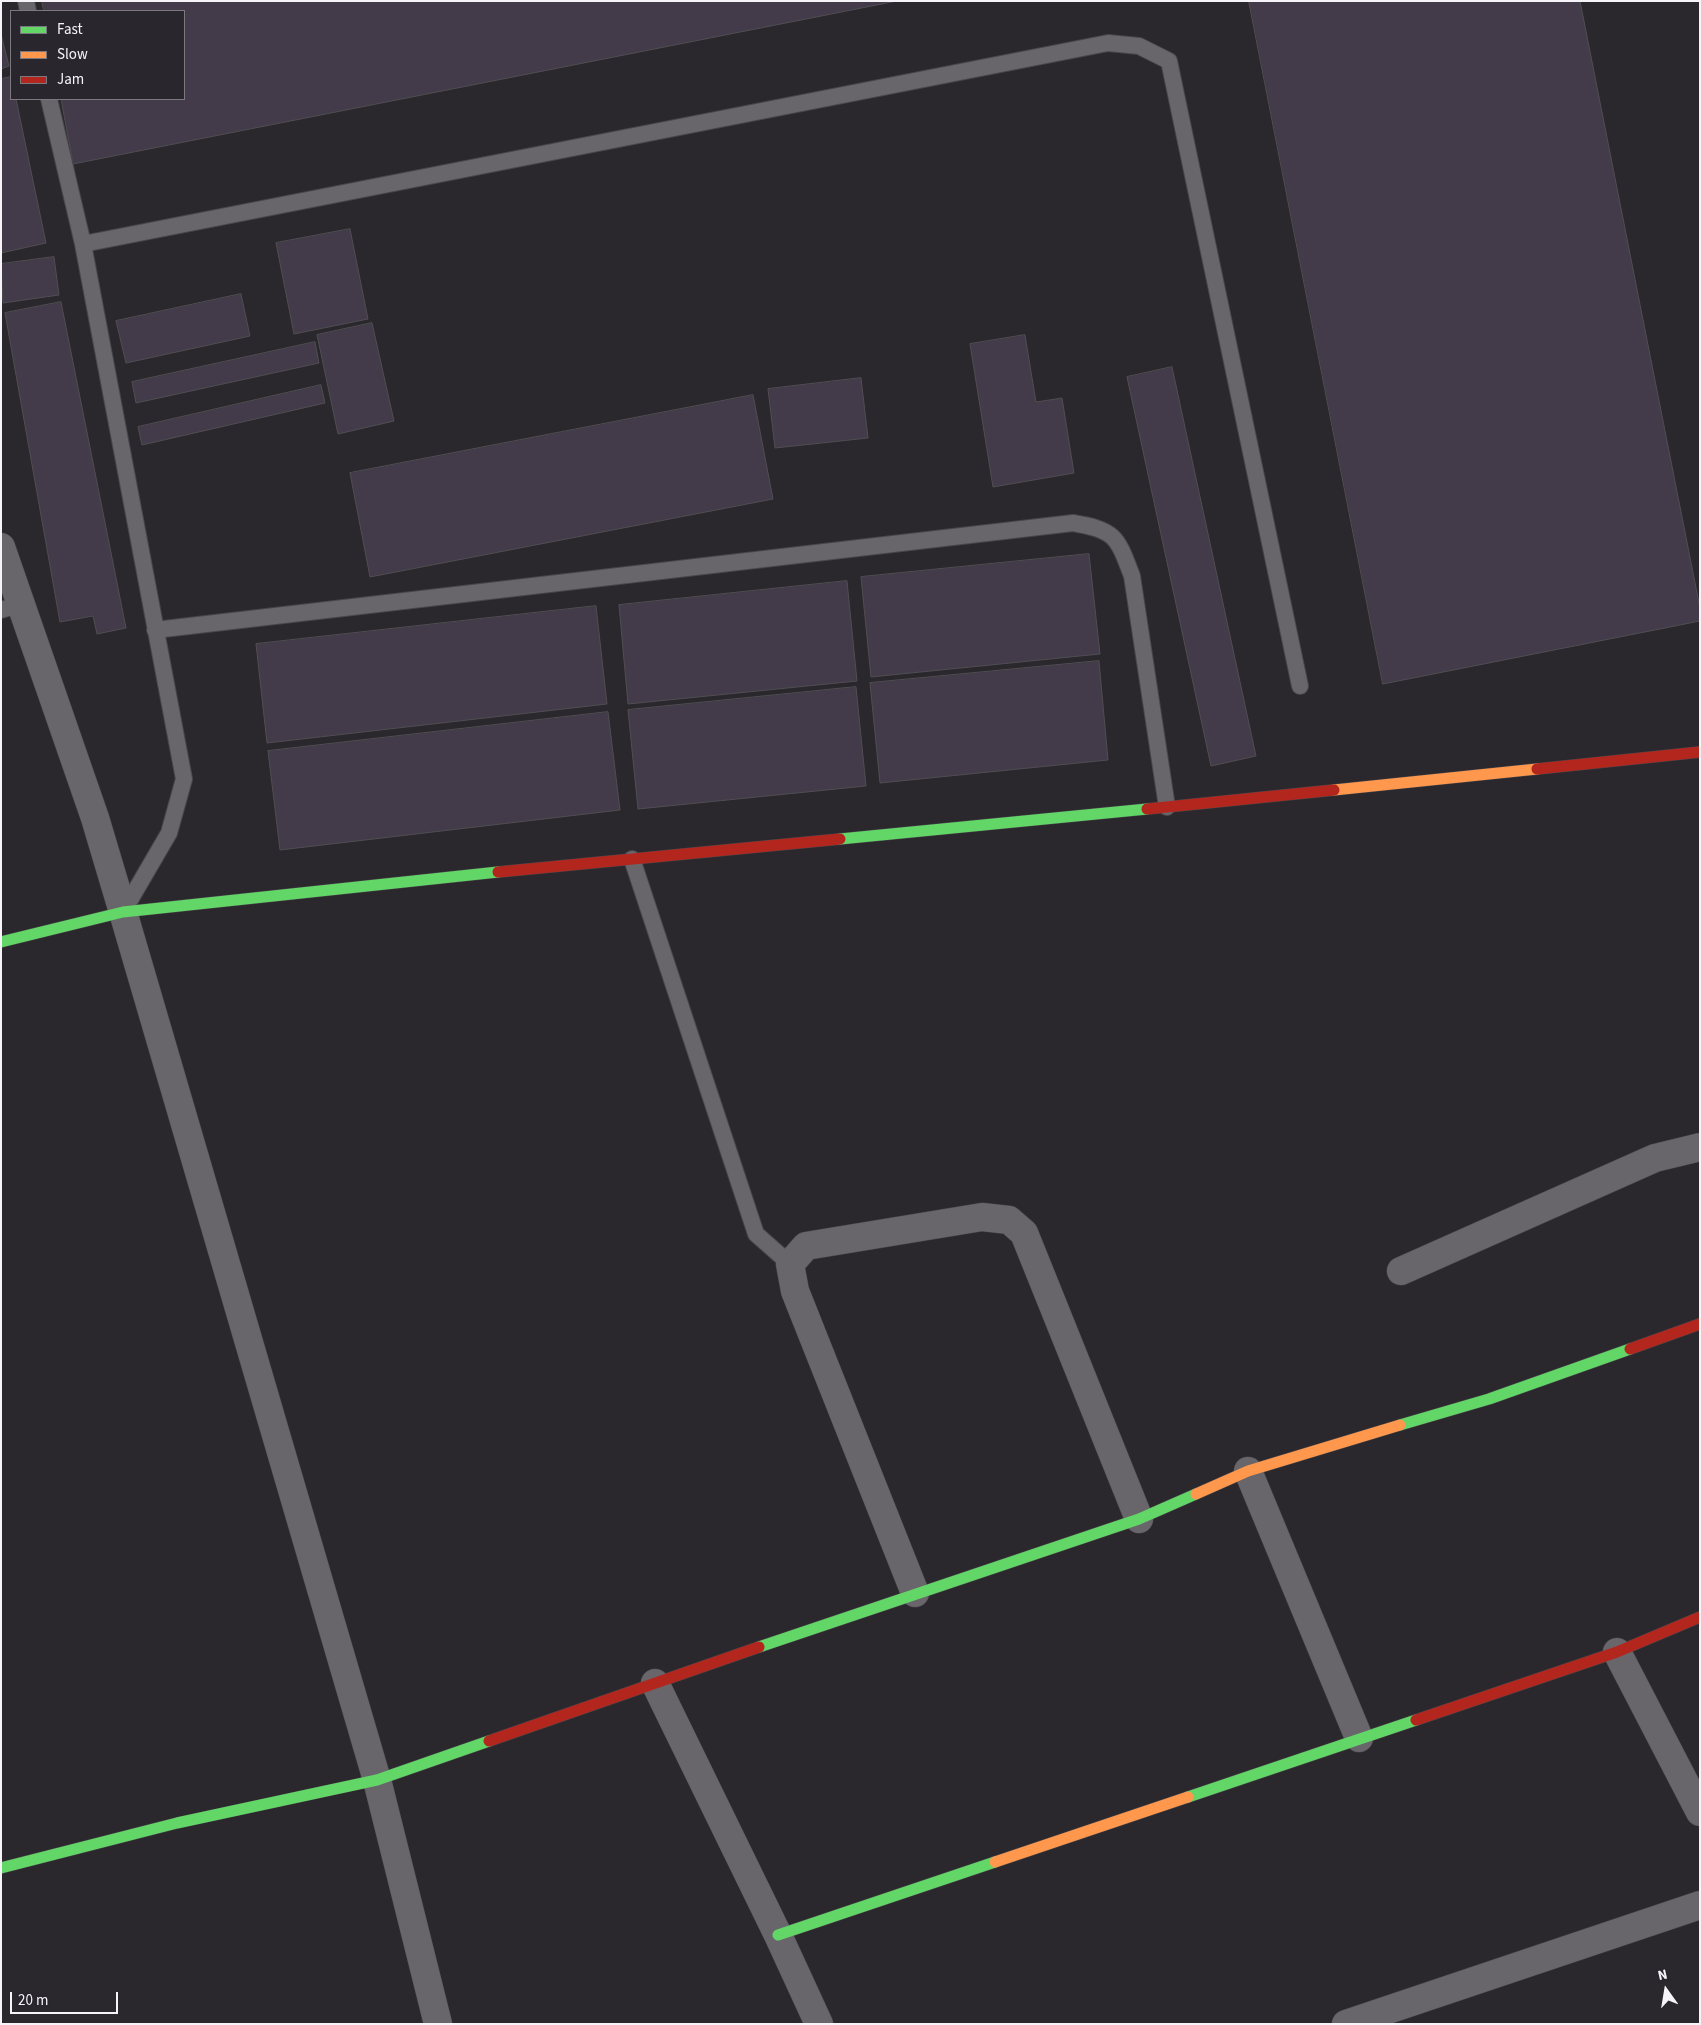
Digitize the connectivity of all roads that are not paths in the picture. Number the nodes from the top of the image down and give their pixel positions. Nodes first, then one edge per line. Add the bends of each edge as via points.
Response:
1 (49, 100) edge
2 (83, 244) junction
3 (1, 547) edge
4 (11, 607) edge
5 (155, 630) junction
6 (1300, 686) dead end
7 (1700, 752) edge
8 (1166, 807) junction
9 (632, 859) junction
10 (123, 912) junction
11 (1, 942) edge
12 (1700, 1147) edge
13 (790, 1264) junction
14 (1401, 1272) dead end
15 (1700, 1324) edge
16 (1248, 1471) junction
17 (1139, 1519) junction
18 (915, 1593) junction
19 (1700, 1617) edge
20 (1617, 1652) junction
21 (654, 1683) junction
22 (1359, 1738) junction
23 (377, 1780) junction
24 (1700, 1812) edge
25 (1, 1868) edge
26 (1700, 1905) edge
27 (778, 1935) junction
28 (438, 2024) edge
29 (819, 2024) edge
30 (1346, 2024) edge

1 - 2 lane
2 - 5 lane
2 - 6 lane via 1108,43 1140,46 1169,61
3 - 4 street
4 - 10 street via 95,818
5 - 8 lane via 1072,523 1098,527 1118,542 1132,576
5 - 10 lane via 184,779 169,833
7 - 8 street
8 - 9 street
9 - 10 street
9 - 13 lane via 756,1234
10 - 11 street
10 - 23 street
12 - 14 street via 1655,1158
13 - 17 street via 806,1246 982,1217 1009,1220 1024,1233
13 - 18 street via 795,1291
15 - 16 street via 1489,1399
16 - 17 street
16 - 22 street
17 - 18 street
18 - 21 street
19 - 20 street
20 - 22 street
20 - 24 street
21 - 23 street
21 - 27 street
22 - 27 street
23 - 25 street via 177,1823
23 - 28 street
26 - 30 street
27 - 29 street

